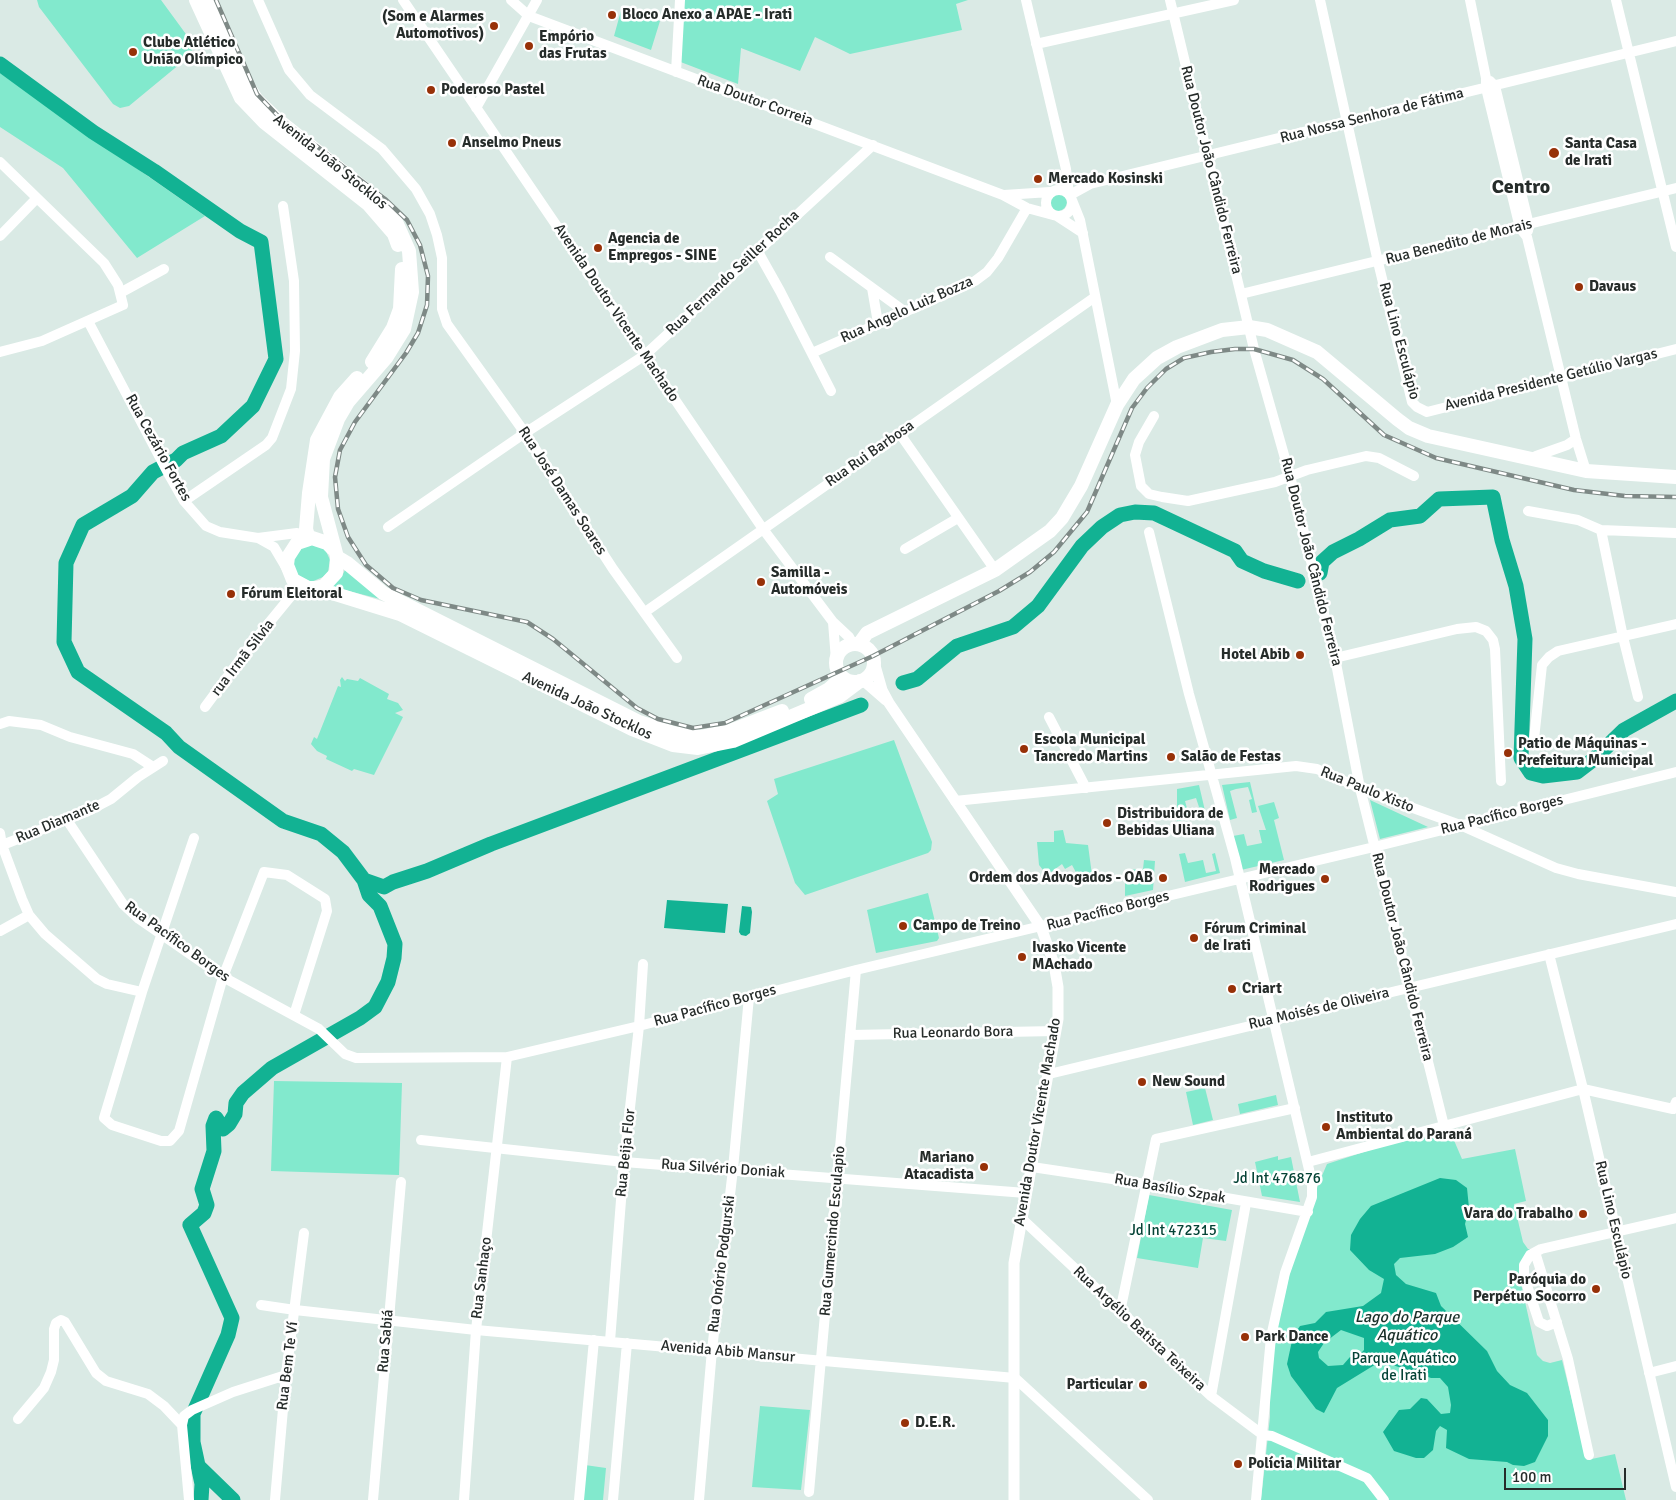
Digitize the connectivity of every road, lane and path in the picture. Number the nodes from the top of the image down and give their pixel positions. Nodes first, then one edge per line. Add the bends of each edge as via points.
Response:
1 (196, 0) edge
2 (207, 0) edge
3 (258, 0) edge
4 (403, 0) edge
5 (511, 0) edge
6 (536, 0) edge
7 (680, 0) edge
8 (1026, 0) edge
9 (1170, 0) edge
10 (1234, 0) edge
11 (1320, 0) edge
12 (1470, 0) edge
13 (1616, 0) edge
14 (1173, 14) junction
15 (529, 16) junction
16 (1676, 41) edge
17 (1036, 44) junction
18 (1629, 53) junction
19 (676, 72) junction
20 (1489, 84) junction
21 (476, 108) junction
22 (1348, 122) junction
23 (873, 145) junction
24 (1207, 156) junction
25 (0, 162) edge
26 (1066, 169) junction
27 (1676, 188) edge
28 (1054, 191) junction
29 (1662, 192) junction
30 (1004, 195) junction
31 (1070, 196) junction
32 (37, 198) junction
33 (283, 206) dead end
34 (1027, 208) junction
35 (1055, 215) junction
36 (1524, 226) junction
37 (1082, 232) junction
38 (0, 236) edge
39 (1676, 247) edge
40 (756, 250) junction
41 (830, 257) dead end
42 (1378, 262) junction
43 (164, 268) dead end
44 (872, 288) junction
45 (120, 293) junction
46 (1241, 294) junction
47 (1096, 297) junction
48 (904, 311) junction
49 (88, 321) junction
50 (878, 323) junction
51 (1249, 327) junction
52 (1676, 349) edge
53 (0, 352) edge
54 (812, 353) junction
55 (645, 355) junction
56 (1562, 377) junction
57 (831, 391) dead end
58 (1117, 405) junction
59 (1427, 412) joint
60 (1154, 416) dead end
61 (525, 433) junction
62 (900, 434) junction
63 (1576, 440) junction
64 (1532, 460) junction
65 (1586, 471) junction
66 (1290, 476) junction
67 (1414, 476) dead end
68 (1676, 477) edge
69 (184, 501) junction
70 (1528, 511) dead end
71 (958, 518) junction
72 (388, 527) dead end
73 (763, 529) junction
74 (1601, 530) junction
75 (1149, 532) dead end
76 (1676, 534) edge
77 (258, 538) junction
78 (307, 539) junction
79 (905, 549) dead end
80 (335, 553) junction
81 (995, 570) junction
82 (290, 575) junction
83 (300, 585) junction
84 (316, 588) junction
85 (645, 612) junction
86 (833, 622) junction
87 (1676, 624) edge
88 (880, 628) junction
89 (1623, 637) junction
90 (856, 644) junction
91 (677, 658) dead end
92 (1336, 658) junction
93 (873, 659) junction
94 (836, 660) junction
95 (840, 675) junction
96 (861, 681) junction
97 (1638, 697) dead end
98 (889, 702) junction
99 (205, 707) dead end
100 (1049, 717) dead end
101 (0, 724) edge
102 (1534, 739) dead end
103 (163, 761) dead end
104 (153, 767) junction
105 (1676, 772) edge
106 (1213, 776) junction
107 (1501, 781) dead end
108 (1086, 788) junction
109 (1360, 788) junction
110 (955, 801) junction
111 (67, 820) junction
112 (1460, 825) junction
113 (0, 833) edge
114 (194, 838) dead end
115 (1, 845) edge
116 (1374, 847) junction
117 (1240, 879) junction
118 (1676, 892) edge
119 (29, 915) junction
120 (1676, 924) edge
121 (1041, 928) junction
122 (0, 931) edge
123 (162, 934) junction
124 (1549, 954) junction
125 (643, 964) dead end
126 (856, 970) junction
127 (223, 977) junction
128 (1410, 987) junction
129 (142, 992) junction
130 (749, 997) junction
131 (294, 1015) junction
132 (1274, 1019) junction
133 (640, 1026) junction
134 (1056, 1031) junction
135 (850, 1035) junction
136 (507, 1057) junction
137 (1049, 1074) junction
138 (1583, 1089) junction
139 (1674, 1106) edge
140 (1295, 1108) junction
141 (1444, 1126) junction
142 (421, 1140) dead end
143 (497, 1148) junction
144 (624, 1162) junction
145 (1308, 1162) junction
146 (1032, 1167) junction
147 (733, 1169) junction
148 (838, 1179) junction
149 (401, 1182) dead end
150 (1148, 1185) junction
151 (1026, 1193) junction
152 (1246, 1203) junction
153 (1308, 1212) junction
154 (1021, 1218) junction
155 (1676, 1218) edge
156 (1616, 1232) junction
157 (304, 1233) dead end
158 (1535, 1252) junction
159 (261, 1305) dead end
160 (295, 1310) junction
161 (1120, 1312) junction
162 (387, 1321) junction
163 (1557, 1322) junction
164 (476, 1330) junction
165 (594, 1340) junction
166 (610, 1341) junction
167 (627, 1343) junction
168 (712, 1350) junction
169 (822, 1360) junction
170 (1676, 1366) edge
171 (1649, 1373) junction
172 (286, 1374) junction
173 (1015, 1378) junction
174 (1211, 1396) junction
175 (18, 1419) dead end
176 (182, 1425) junction
177 (1263, 1435) junction
178 (1589, 1455) dead end
179 (1676, 1487) edge
180 (809, 1492) dead end
181 (189, 1500) edge
182 (275, 1500) edge
183 (373, 1500) edge
184 (464, 1500) edge
185 (579, 1500) edge
186 (613, 1500) edge
187 (699, 1500) edge
188 (1014, 1500) edge
189 (1148, 1500) edge
190 (1256, 1500) edge
191 (1384, 1500) edge

1 - 78 main road, Avenida João Stocklos via 241,98 264,122 374,210 394,234 400,251 402,291 393,328 376,357 340,396 317,440 309,493
2 - 80 main road, Avenida João Stocklos via 240,74 256,98 278,120 380,201 393,215 409,251 412,292 404,329 386,358 348,402 334,427 323,458 321,497
3 - 61 street, Rua José Damas Soares via 289,70 310,95 382,149 416,189 437,235 442,258 442,309 447,324
4 - 21 street, Avenida Doutor Vicente Machado
5 - 15 street, Rua Doutor Correia
6 - 15 street
7 - 19 street
8 - 17 street
9 - 14 street, Rua Doutor João Cândido Ferreira
10 - 14 street
11 - 22 street, Rua Lino Esculápio
12 - 20 street
13 - 18 street
14 - 17 street
14 - 24 street, Rua Doutor João Cândido Ferreira
15 - 19 street, Rua Doutor Correia
15 - 21 street
16 - 18 street, Rua Nossa Senhora de Fátima
17 - 26 street
18 - 20 street, Rua Nossa Senhora de Fátima
18 - 29 street
19 - 23 street, Rua Doutor Correia
20 - 22 street, Rua Nossa Senhora de Fátima
20 - 36 street
21 - 55 street, Avenida Doutor Vicente Machado
22 - 24 street, Rua Nossa Senhora de Fátima
22 - 42 street, Rua Lino Esculápio
23 - 30 street, Rua Doutor Correia
23 - 40 street, Rua Fernando Seiller Rocha
24 - 31 street, Rua Nossa Senhora de Fátima via 1090,184
24 - 46 street, Rua Doutor João Cândido Ferreira
25 - 32 street
26 - 28 street
26 - 31 street
27 - 29 street, Rua Benedito de Morais
28 - 30 street, Rua Doutor Correia
28 - 31 street
28 - 35 street via 1046,204
29 - 36 street, Rua Benedito de Morais
29 - 39 street
30 - 34 street, Rua Doutor Correia
31 - 35 street via 1069,212
31 - 37 street
32 - 38 street
32 - 45 street via 104,262
33 - 69 street via 294,281 295,351 291,389 272,438 266,445
34 - 35 street, Rua Doutor Correia
34 - 48 street, Rua Angelo Luiz Bozza via 987,272 975,281
35 - 37 street, Rua Doutor Correia
36 - 42 street, Rua Benedito de Morais
36 - 56 street
37 - 47 street
40 - 54 street
40 - 55 street, Rua Fernando Seiller Rocha
41 - 44 street
42 - 46 street, Rua Benedito de Morais
42 - 59 street, Rua Lino Esculápio via 1412,402 1416,408
43 - 45 street
44 - 48 street
44 - 50 street
45 - 49 street via 123,304
46 - 51 street, Rua Doutor João Cândido Ferreira
47 - 58 street
47 - 62 street, Rua Rui Barbosa
48 - 50 street, Rua Angelo Luiz Bozza
49 - 53 street via 42,341
49 - 69 street, Rua Cezário Fortes
50 - 54 street, Rua Angelo Luiz Bozza
51 - 58 main road via 1222,330 1157,358 1134,379
51 - 64 main road via 1267,330 1317,352 1409,428 1448,443
51 - 66 street, Rua Doutor João Cândido Ferreira
52 - 56 street, Avenida Presidente Getúlio Vargas
54 - 57 street
55 - 61 street, Rua Fernando Seiller Rocha
55 - 73 street, Avenida Doutor Vicente Machado
56 - 59 street, Avenida Presidente Getúlio Vargas
56 - 63 street
58 - 81 main road via 1081,486 1062,518 1039,540
60 - 66 street via 1138,442 1136,455 1141,486 1148,494 1188,501
61 - 72 street, Rua Fernando Seiller Rocha
61 - 85 street, Rua José Damas Soares via 613,569
62 - 71 street
62 - 73 street, Rua Rui Barbosa
63 - 64 street
63 - 65 street
64 - 65 main road
65 - 68 main road
66 - 67 street via 1366,456 1379,458
66 - 92 street, Rua Doutor João Cândido Ferreira
69 - 77 street, Rua Cezário Fortes via 206,526 220,532
70 - 74 street via 1578,520
71 - 79 street
71 - 81 street
73 - 85 street, Rua Rui Barbosa
73 - 86 street, Avenida Doutor Vicente Machado
74 - 76 street
74 - 89 street
75 - 106 street
77 - 78 street, Rua Cezário Fortes via 297,533
77 - 82 street, Rua Cezário Fortes via 274,547
78 - 80 main road, Avenida João Stocklos via 320,539
78 - 82 main road via 291,549 287,565
80 - 84 main road via 336,573 324,586
80 - 95 main road, Avenida João Stocklos via 383,594 640,722 673,733 700,738 730,731 820,695 835,684
81 - 88 main road
82 - 83 main road
83 - 84 main road, Avenida João Stocklos
83 - 99 street, rua Irmã Silvia
84 - 96 main road, Avenida João Stocklos via 400,614 632,729 673,745 698,748 733,741 840,696
85 - 91 street, Rua José Damas Soares
86 - 90 street, Avenida Doutor Vicente Machado
86 - 94 street
87 - 89 street
88 - 90 main road via 867,633
88 - 93 main road
89 - 97 street
89 - 102 street via 1558,651 1542,665
90 - 93 main road via 865,647
90 - 94 main road via 842,649
92 - 107 street via 1457,629 1476,627 1486,631 1495,649
92 - 109 street, Rua Doutor João Cândido Ferreira
93 - 96 main road via 870,674
93 - 98 street, Avenida Doutor Vicente Machado
94 - 95 main road
95 - 96 main road via 847,681
96 - 98 street, Avenida Doutor Vicente Machado
98 - 110 street, Avenida Doutor Vicente Machado
100 - 108 street
101 - 104 street via 9,721 41,725 70,737 133,754
103 - 104 street, Rua Diamante
104 - 111 street, Rua Diamante via 111,799
105 - 112 street, Rua Pacífico Borges
106 - 108 street, Rua Paulo Xisto
106 - 109 street, Rua Paulo Xisto via 1296,766 1318,769
106 - 117 street
108 - 110 street, Rua Paulo Xisto
109 - 112 street, Rua Paulo Xisto
109 - 116 street, Rua Doutor João Cândido Ferreira
110 - 121 street, Avenida Doutor Vicente Machado
111 - 115 street, Rua Diamante
111 - 123 street, Rua Pacífico Borges via 123,904
112 - 116 street, Rua Pacífico Borges
112 - 118 street, Rua Paulo Xisto via 1556,868
113 - 115 street
114 - 123 street
115 - 119 street
116 - 117 street, Rua Pacífico Borges
116 - 128 street, Rua Doutor João Cândido Ferreira
117 - 121 street, Rua Pacífico Borges
117 - 132 street
119 - 122 street
119 - 129 street via 45,934 97,979
120 - 124 street, Rua Moisés de Oliveira
121 - 126 street, Rua Pacífico Borges
121 - 134 street, Avenida Doutor Vicente Machado via 1054,964 1058,987
123 - 127 street, Rua Pacífico Borges
123 - 129 street
124 - 128 street, Rua Moisés de Oliveira
124 - 138 street, Rua Lino Esculápio
125 - 133 street, Rua Beija Flor
126 - 130 street, Rua Pacífico Borges
126 - 135 street, Rua Gumercindo Esculapio
127 - 129 street via 179,1131 170,1141 120,1128 104,1118
127 - 131 street, Rua Pacífico Borges
127 - 131 street via 264,872 287,875 325,899 327,911
128 - 132 street, Rua Moisés de Oliveira
128 - 141 street, Rua Doutor João Cândido Ferreira
130 - 133 street, Rua Pacífico Borges
130 - 147 street, Rua Onório Podgurski
131 - 136 street, Rua Pacífico Borges via 319,1029 345,1054 356,1058
132 - 137 street, Rua Moisés de Oliveira
132 - 140 street
133 - 136 street, Rua Pacífico Borges
133 - 144 street, Rua Beija Flor
134 - 135 street, Rua Leonardo Bora
134 - 137 street, Avenida Doutor Vicente Machado
135 - 148 street, Rua Gumercindo Esculapio
136 - 143 street, Rua Sanhaço
137 - 146 street, Avenida Doutor Vicente Machado
138 - 139 street
138 - 141 street
138 - 156 street, Rua Lino Esculápio
140 - 145 street
140 - 150 street via 1156,1139
141 - 145 street
142 - 143 street, Rua Silvério Doniak
143 - 144 street, Rua Silvério Doniak
143 - 164 street, Rua Sanhaço
144 - 147 street, Rua Silvério Doniak
144 - 166 street, Rua Beija Flor
145 - 153 street via 1312,1197
146 - 150 street, Rua Basílio Szpak
146 - 151 street, Avenida Doutor Vicente Machado
147 - 148 street, Rua Silvério Doniak
147 - 168 street, Rua Onório Podgurski
148 - 151 street, Rua Silvério Doniak
148 - 169 street, Rua Gumercindo Esculapio
149 - 162 street, Rua Sabiá
150 - 152 street, Rua Basílio Szpak
150 - 161 street
151 - 154 street, Avenida Doutor Vicente Machado
152 - 153 street, Rua Basílio Szpak
152 - 174 street
153 - 177 street via 1285,1273 1271,1337
154 - 161 street, Rua Argélio Batista Teixeira
154 - 173 street, Avenida Doutor Vicente Machado via 1012,1297
155 - 156 street
156 - 158 street
156 - 171 street, Rua Lino Esculápio
157 - 160 street, Rua Bem Te Ví
158 - 163 street
158 - 163 street via 1526,1258 1524,1276 1539,1322 1547,1326
159 - 160 street, Avenida Abib Mansur
160 - 162 street, Avenida Abib Mansur
160 - 172 street, Rua Bem Te Ví
161 - 174 street, Rua Argélio Batista Teixeira
162 - 164 street, Avenida Abib Mansur
162 - 183 street, Rua Sabiá
163 - 178 street
164 - 165 street, Avenida Abib Mansur
164 - 184 street, Rua Sanhaço
165 - 166 street, Avenida Abib Mansur
165 - 185 street
166 - 167 street, Avenida Abib Mansur
167 - 168 street, Avenida Abib Mansur
167 - 186 street
168 - 169 street, Avenida Abib Mansur
168 - 187 street, Rua Onório Podgurski
169 - 173 street, Avenida Abib Mansur
169 - 180 street, Rua Gumercindo Esculapio
170 - 171 street
171 - 179 street, Rua Lino Esculápio
172 - 176 street via 192,1410 184,1416
172 - 182 street, Rua Bem Te Ví
173 - 188 street, Avenida Doutor Vicente Machado
173 - 189 street
174 - 177 street, Rua Argélio Batista Teixeira
175 - 176 street via 44,1388 51,1372 54,1329 61,1320 101,1377 148,1394
176 - 181 street
177 - 190 street
177 - 191 street, Rua Argélio Batista Teixeira via 1272,1436 1367,1478

